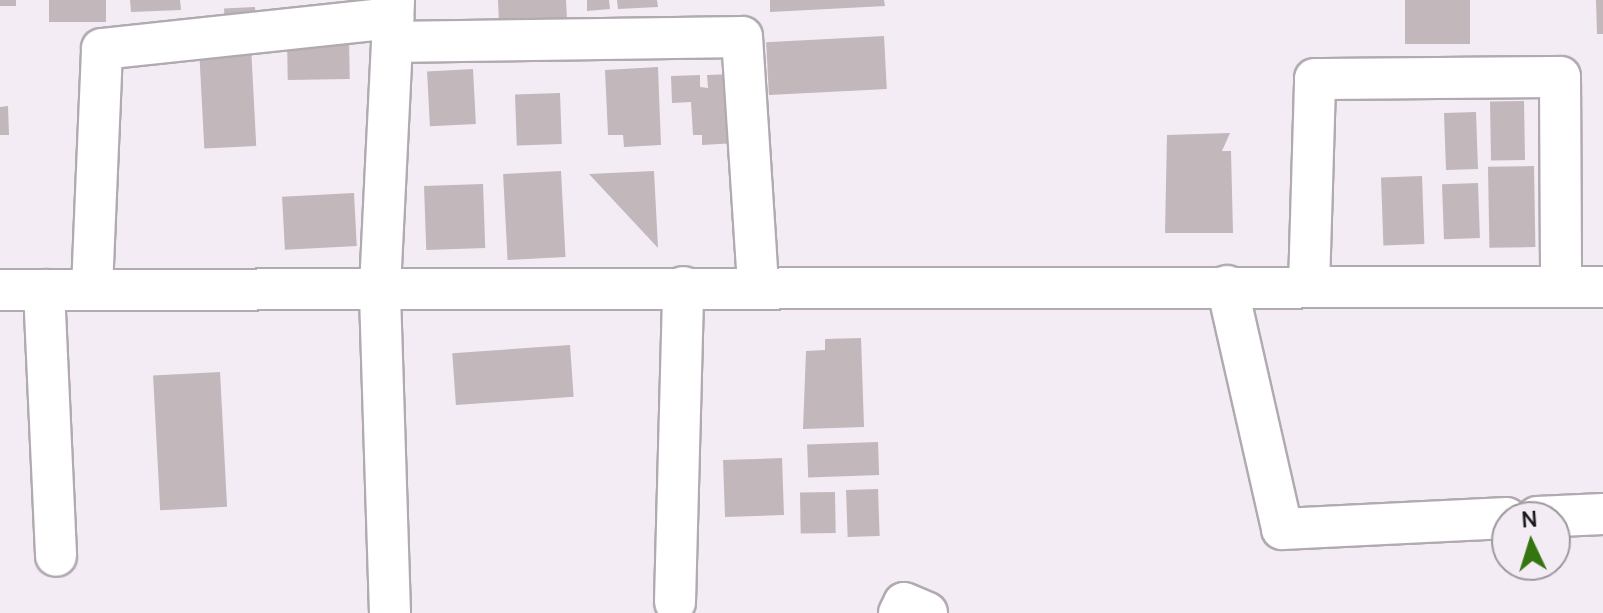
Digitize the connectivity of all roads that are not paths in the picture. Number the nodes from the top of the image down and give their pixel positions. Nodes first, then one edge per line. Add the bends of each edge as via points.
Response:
1 (393, 20) edge
2 (1561, 285) junction
3 (1227, 286) junction
4 (1309, 286) junction
5 (683, 287) junction
6 (758, 287) junction
7 (1603, 287) edge
8 (380, 288) junction
9 (92, 289) junction
10 (0, 290) edge
11 (44, 290) junction
12 (1603, 514) edge
13 (1571, 515) edge
14 (1491, 519) edge
15 (56, 556) dead end
16 (675, 602) dead end
17 (390, 613) edge
18 (899, 613) edge
19 (927, 613) edge

1 - 6 street via 742,37
1 - 8 street
1 - 9 street via 102,49
2 - 4 street
2 - 4 street via 1560,77 1544,77 1315,79
2 - 7 street
3 - 4 street
3 - 6 street
3 - 14 street via 1282,529
5 - 6 street
5 - 8 street
5 - 16 street
8 - 9 street
8 - 17 street
9 - 11 street
10 - 11 street
11 - 15 street
12 - 13 street
18 - 19 street via 904,603

